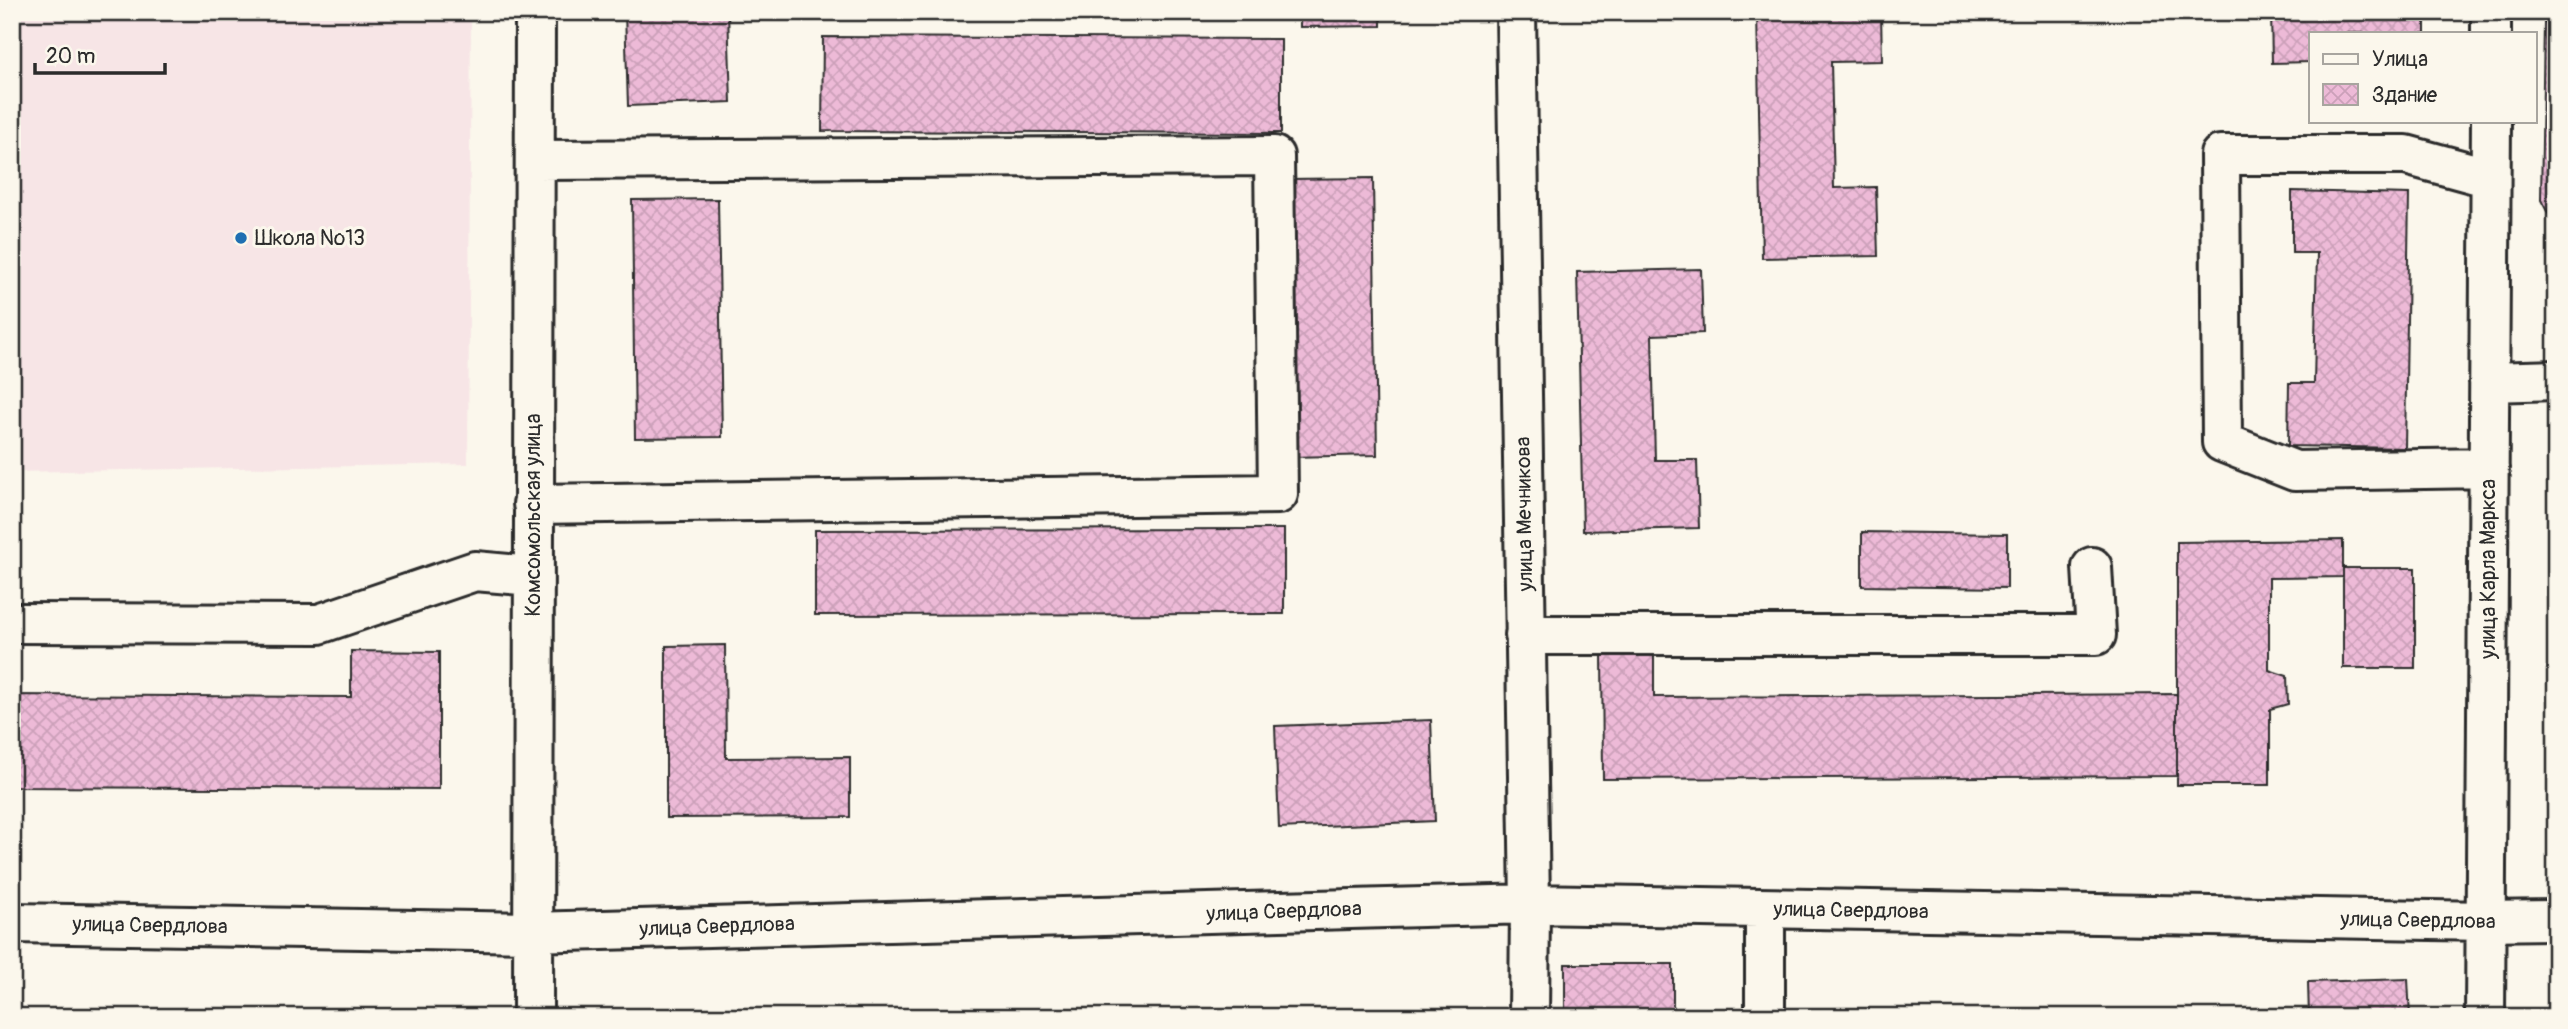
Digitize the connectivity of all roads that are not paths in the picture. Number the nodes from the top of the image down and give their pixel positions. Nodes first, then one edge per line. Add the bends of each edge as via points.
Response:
1 (535, 12) edge
2 (1516, 12) edge
3 (2491, 12) edge
4 (2491, 32) edge
5 (2491, 122) edge
6 (535, 160) junction
7 (2490, 178) junction
8 (2556, 380) edge
9 (2489, 382) junction
10 (2488, 468) junction
11 (533, 504) junction
12 (2092, 567) dead end
13 (533, 576) junction
14 (12, 623) edge
15 (1525, 635) junction
16 (1530, 904) junction
17 (1765, 909) junction
18 (2556, 920) edge
19 (2486, 922) junction
20 (12, 923) edge
21 (531, 932) junction
22 (533, 1017) edge
23 (1529, 1017) edge
24 (1765, 1017) edge
25 (2485, 1017) edge

1 - 6 street, Комсомольская улица
2 - 15 street, улица Мечникова
3 - 4 street
5 - 7 street, улица Карла Маркса
6 - 11 street, Комсомольская улица
6 - 11 street via 1274,156 1278,494
7 - 9 street, улица Карла Маркса
7 - 10 street via 2406,155 2220,155 2222,442 2295,471
8 - 9 street
9 - 10 street, улица Карла Маркса
10 - 19 street, улица Карла Маркса
11 - 13 street, Комсомольская улица
12 - 15 street via 2096,635
13 - 14 street via 475,571 319,624
13 - 21 street, Комсомольская улица
15 - 16 street, улица Мечникова
16 - 17 street, улица Свердлова
16 - 21 street, улица Свердлова
16 - 23 street, улица Мечникова
17 - 19 street, улица Свердлова
17 - 24 street
18 - 19 street, улица Свердлова
19 - 25 street, улица Карла Маркса
20 - 21 street, улица Свердлова
21 - 22 street, Комсомольская улица

